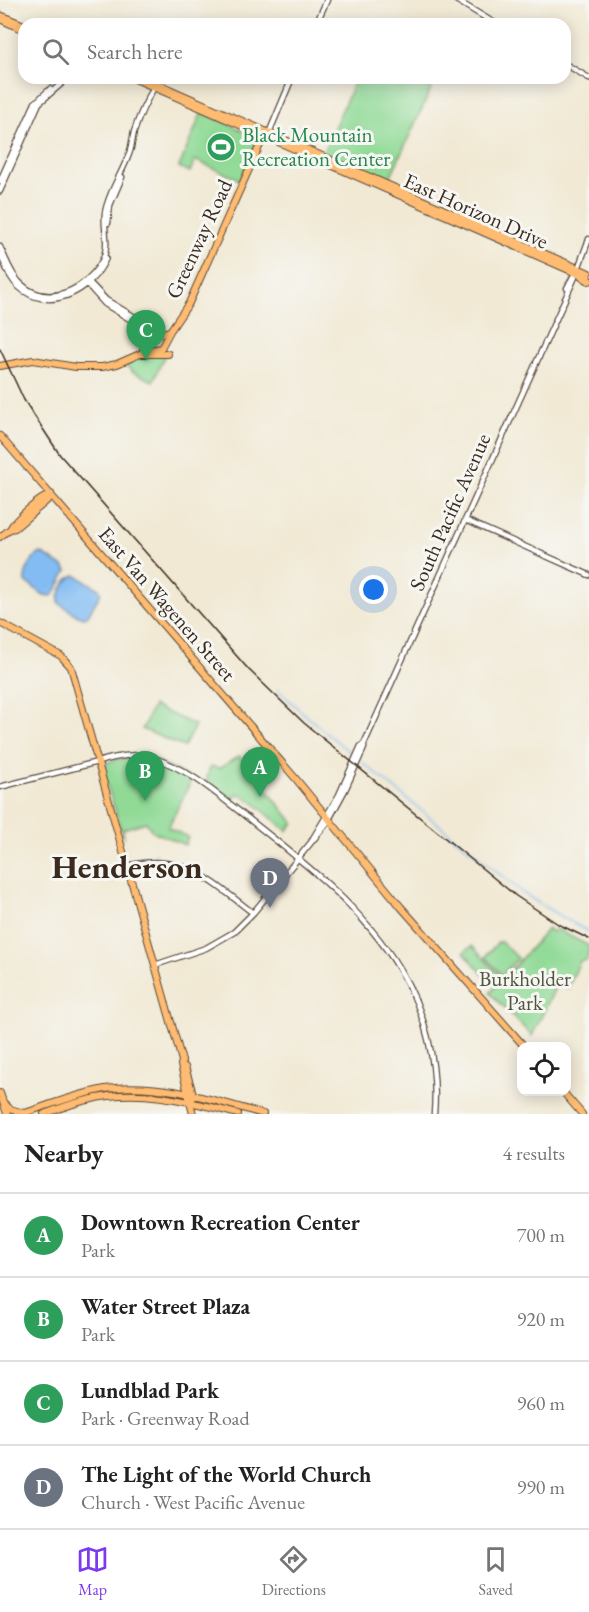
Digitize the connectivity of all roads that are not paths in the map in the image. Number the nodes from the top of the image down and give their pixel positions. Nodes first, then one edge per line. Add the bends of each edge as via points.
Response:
1 (327, 0) edge
2 (456, 0) edge
3 (0, 15) edge
4 (319, 18) edge
5 (486, 18) edge
6 (0, 20) edge
7 (18, 25) edge
8 (18, 26) edge
9 (571, 68) edge
10 (589, 78) edge
11 (56, 84) edge
12 (62, 84) edge
13 (152, 84) edge
14 (289, 84) edge
15 (155, 85) junction
16 (267, 135) junction
17 (327, 164) junction
18 (353, 171) junction
19 (0, 182) edge
20 (0, 190) edge
21 (389, 191) junction
22 (416, 198) junction
23 (589, 239) edge
24 (0, 247) edge
25 (0, 254) edge
26 (584, 275) edge
27 (87, 282) junction
28 (170, 331) junction
29 (153, 338) junction
30 (164, 342) junction
31 (154, 349) junction
32 (139, 353) junction
33 (168, 354) dead end
34 (0, 364) edge
35 (0, 436) edge
36 (51, 494) junction
37 (465, 520) junction
38 (0, 537) edge
39 (589, 575) edge
40 (0, 623) edge
41 (98, 762) junction
42 (0, 787) edge
43 (327, 820) junction
44 (297, 858) junction
45 (127, 866) junction
46 (253, 913) junction
47 (155, 965) junction
48 (520, 1042) edge
49 (138, 1090) junction
50 (0, 1094) edge
51 (566, 1096) edge
52 (192, 1098) junction
53 (3, 1102) junction
54 (207, 1106) junction
55 (7, 1114) edge
56 (23, 1114) edge
57 (44, 1114) edge
58 (197, 1114) edge
59 (238, 1114) edge
60 (264, 1114) edge
61 (434, 1114) edge
62 (582, 1114) edge

1 - 4 street
2 - 5 street
3 - 7 main road
6 - 8 main road
9 - 10 street
11 - 19 street via 35,103
12 - 20 street via 39,103
13 - 15 main road, East Horizon Drive
14 - 16 street, Greenway Road
15 - 16 main road, East Horizon Drive
15 - 27 street via 108,204 105,252
16 - 17 main road, East Horizon Drive
16 - 18 main road, East Horizon Drive
16 - 28 main road, Greenway Road via 189,303
17 - 18 main road
17 - 21 main road, East Horizon Drive
18 - 22 main road, East Horizon Drive
21 - 22 main road
21 - 26 main road, East Horizon Drive
22 - 26 main road, East Horizon Drive
23 - 26 street, South Pacific Avenue
24 - 27 street via 15,277 36,293 65,294
25 - 27 street via 16,285 39,298 64,297
26 - 37 street, South Pacific Avenue via 565,291
27 - 29 street via 106,300 138,319
28 - 29 main road, Greenway Road
28 - 30 main road, Greenway Road
29 - 30 main road
29 - 31 main road via 150,346
29 - 32 main road, Greenway Road
30 - 31 main road
31 - 32 main road
32 - 33 main road
32 - 34 main road via 110,366 94,368 33,360
35 - 36 main road, East Van Wagenen Street
36 - 38 main road
36 - 43 main road, East Van Wagenen Street
37 - 39 street
37 - 43 street, South Pacific Avenue
40 - 41 main road via 67,661
41 - 42 street
41 - 44 street via 136,755 175,767 202,783
41 - 45 main road
43 - 44 street, South Pacific Avenue
43 - 48 main road, East Van Wagenen Street
44 - 46 street, South Pacific Avenue
44 - 61 street via 352,908 401,971 426,1030 435,1073
45 - 46 street via 154,861 181,865
45 - 47 main road
46 - 47 street, South Pacific Avenue via 234,932 206,948
47 - 52 main road
49 - 52 main road
49 - 56 main road via 113,1088 87,1093
49 - 57 main road via 86,1100
50 - 53 main road
51 - 62 main road
52 - 54 main road
52 - 58 main road
52 - 60 main road
53 - 55 main road
53 - 56 main road
54 - 58 main road
54 - 59 main road

